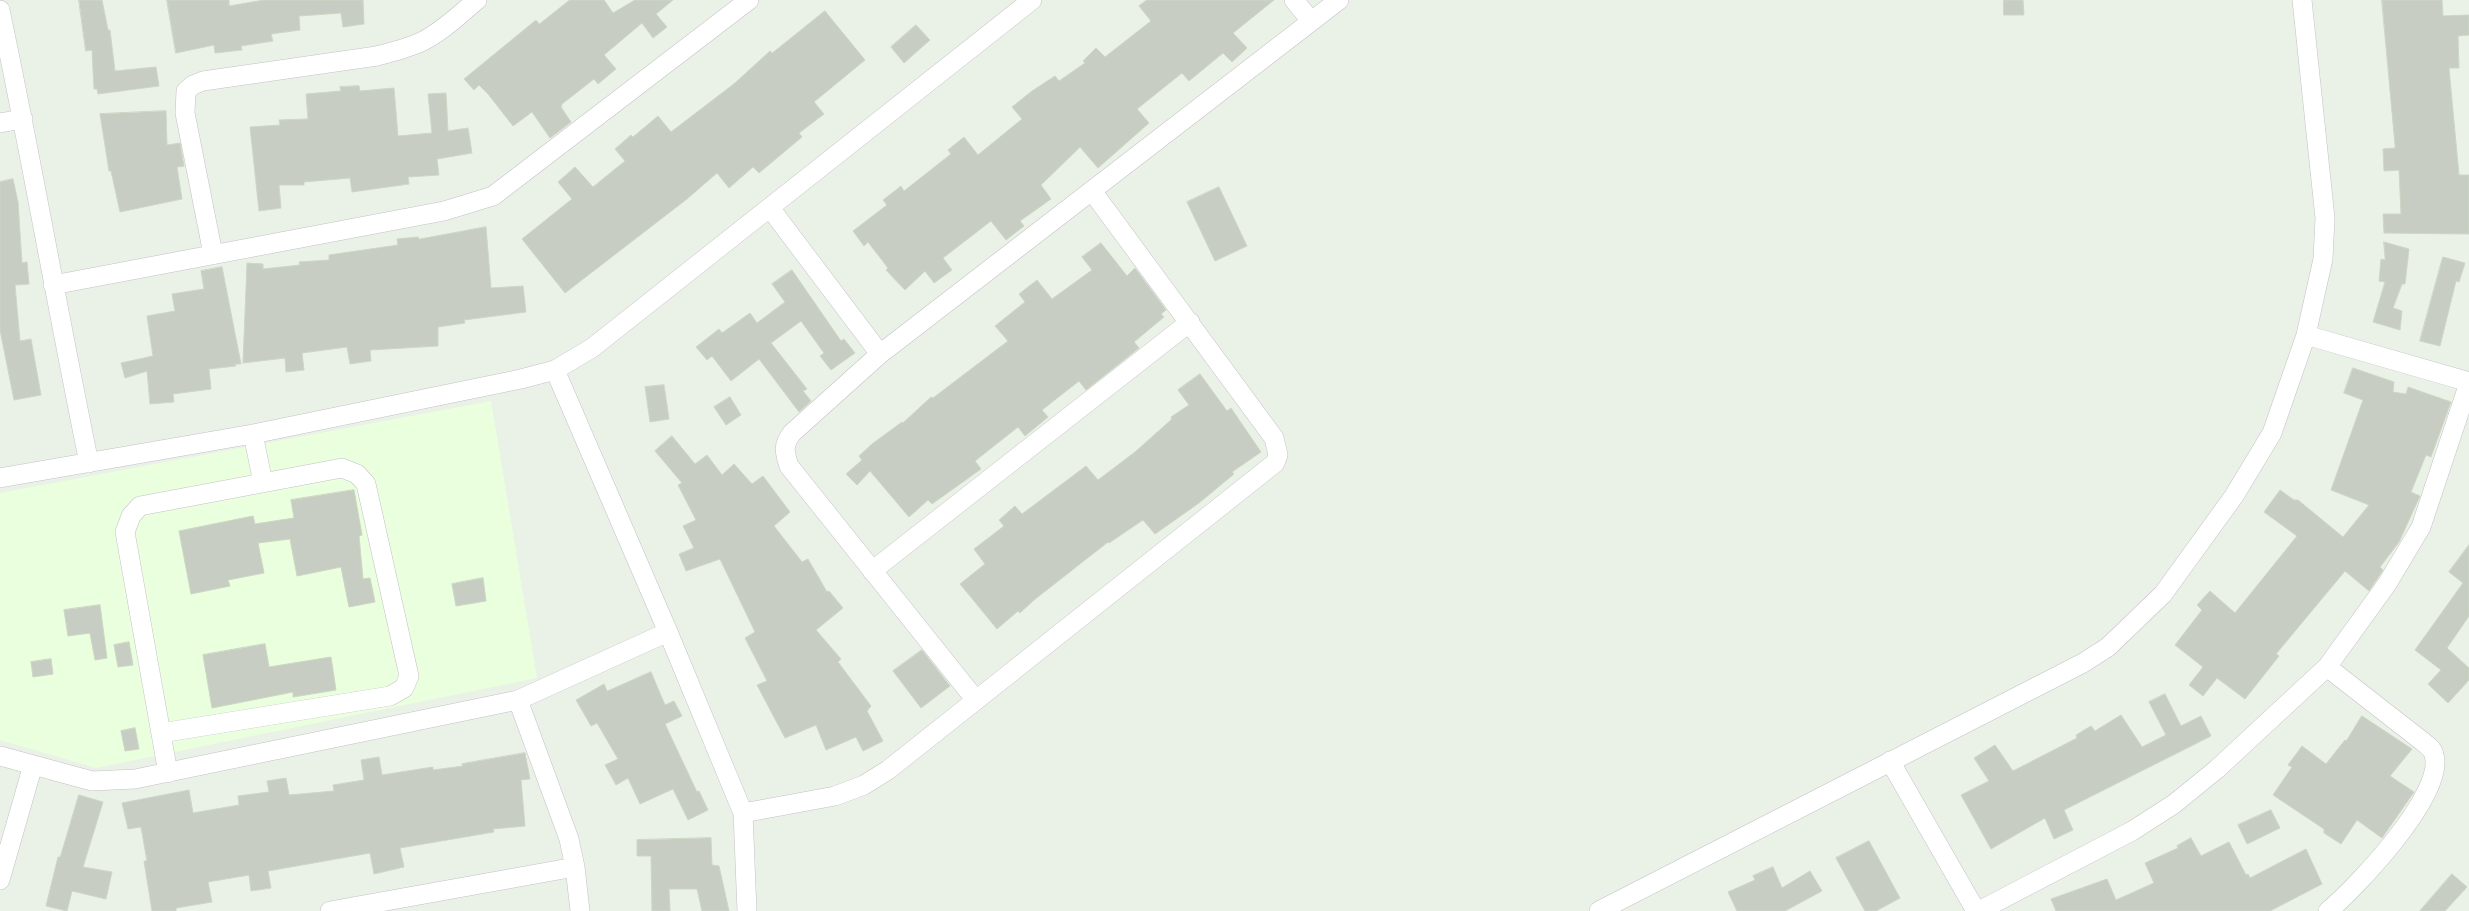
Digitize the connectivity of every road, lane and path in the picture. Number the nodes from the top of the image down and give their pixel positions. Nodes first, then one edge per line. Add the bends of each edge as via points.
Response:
1 (477, 0) edge
2 (749, 0) edge
3 (1032, 0) edge
4 (1294, 0) edge
5 (1339, 0) edge
6 (2302, 0) edge
7 (0, 10) edge
8 (1311, 21) junction
9 (23, 119) junction
10 (0, 123) edge
11 (1092, 191) junction
12 (770, 208) junction
13 (213, 254) junction
14 (53, 285) junction
15 (1190, 322) junction
16 (2306, 335) junction
17 (880, 354) junction
18 (555, 370) junction
19 (2469, 383) edge
20 (252, 434) junction
21 (89, 463) junction
22 (0, 478) edge
23 (262, 483) junction
24 (872, 571) junction
25 (668, 632) junction
26 (2326, 667) junction
27 (974, 699) junction
28 (518, 700) junction
29 (161, 733) junction
30 (0, 756) edge
31 (1890, 761) junction
32 (33, 765) junction
33 (168, 773) junction
34 (742, 813) junction
35 (575, 867) junction
36 (0, 880) edge
37 (330, 911) edge
38 (580, 911) edge
39 (747, 911) edge
40 (1599, 911) edge
41 (1976, 911) edge
42 (1980, 911) edge
43 (2328, 911) edge

1 - 13 street via 440,31 403,48 376,56 203,81 186,92 185,113
2 - 13 street via 493,196 444,211
3 - 12 street
4 - 8 street
5 - 8 street
6 - 16 street via 2325,218 2323,259
7 - 9 street
8 - 11 street
9 - 10 street
9 - 14 street
11 - 15 street
11 - 17 street
12 - 17 street
12 - 18 street via 592,348
13 - 14 street
14 - 21 street
15 - 24 street
15 - 27 street via 1274,438 1278,455 1275,463
16 - 19 street
16 - 31 street via 2272,433 2234,496 2163,594 2108,647 2083,663
17 - 24 street via 792,433 785,443 784,452 789,466
18 - 20 street
18 - 25 street
19 - 26 street via 2421,527 2387,584
20 - 21 street
20 - 23 street
21 - 22 street
23 - 29 street via 140,506 130,516 125,532
23 - 29 street via 342,468 357,474 366,484 409,676 404,688 390,696
24 - 27 street
25 - 28 street
25 - 34 street
26 - 42 street via 2217,769 2174,804 2132,831
26 - 43 street via 2422,741 2434,755 2435,763 2431,786 2423,800 2370,871
27 - 34 street via 888,770 864,785 835,796
28 - 33 street
28 - 35 street via 569,839
29 - 33 street
30 - 32 street
31 - 40 street
31 - 41 street
32 - 33 street via 92,781 135,779
32 - 36 street
34 - 39 street
35 - 37 street
35 - 38 street

